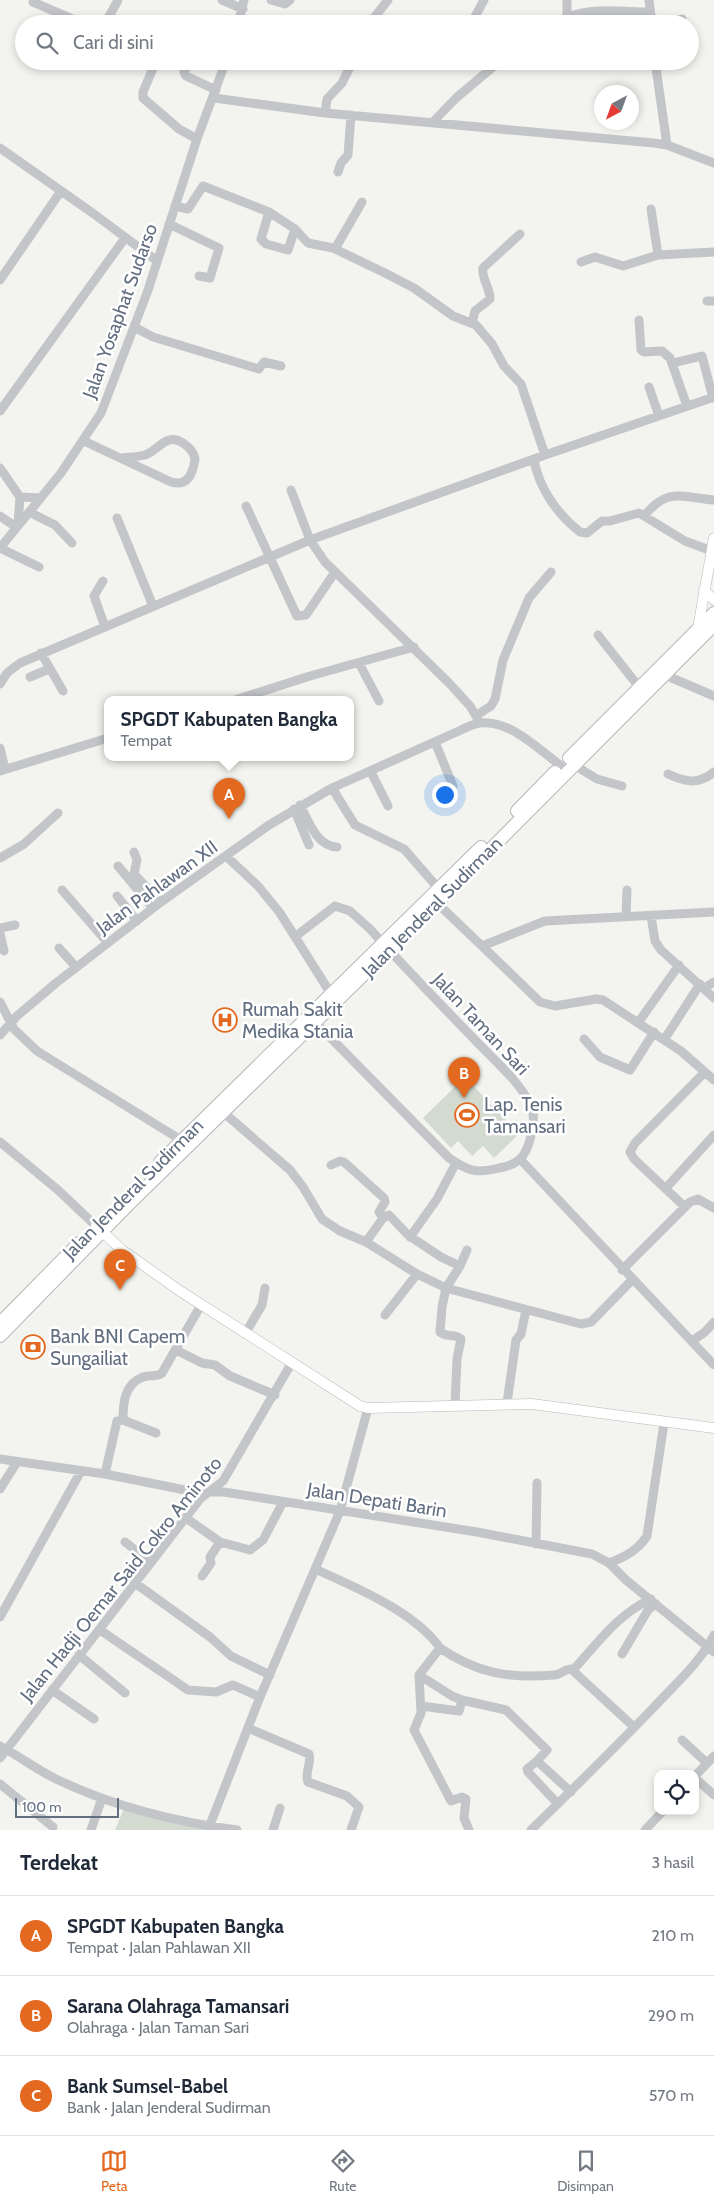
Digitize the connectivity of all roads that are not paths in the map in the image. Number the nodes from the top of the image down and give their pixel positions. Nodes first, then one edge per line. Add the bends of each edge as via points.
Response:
1 (118, 0) edge
2 (222, 0) edge
3 (271, 0) edge
4 (290, 0) edge
5 (388, 0) edge
6 (484, 0) edge
7 (567, 0) edge
8 (649, 0) edge
9 (33, 2) dead end
10 (243, 4) edge
11 (650, 12) junction
12 (63, 15) edge
13 (110, 15) edge
14 (376, 15) edge
15 (476, 15) edge
16 (567, 15) edge
17 (575, 15) edge
18 (650, 15) edge
19 (152, 70) edge
20 (185, 70) edge
21 (221, 70) edge
22 (348, 70) edge
23 (488, 70) edge
24 (656, 70) edge
25 (215, 94) junction
26 (325, 112) junction
27 (351, 115) junction
28 (433, 122) junction
29 (197, 139) junction
30 (667, 145) junction
31 (0, 148) edge
32 (714, 163) edge
33 (338, 172) dead end
34 (61, 191) junction
35 (362, 202) dead end
36 (175, 206) junction
37 (651, 209) dead end
38 (269, 212) junction
39 (174, 226) junction
40 (295, 229) junction
41 (520, 234) dead end
42 (125, 238) junction
43 (335, 249) junction
44 (714, 252) edge
45 (658, 255) junction
46 (157, 262) junction
47 (581, 262) dead end
48 (199, 276) dead end
49 (0, 280) edge
50 (639, 320) dead end
51 (472, 323) junction
52 (139, 330) junction
53 (672, 363) junction
54 (281, 366) dead end
55 (649, 387) dead end
56 (714, 397) edge
57 (687, 406) junction
58 (0, 411) edge
59 (659, 416) junction
60 (84, 441) junction
61 (545, 455) junction
62 (120, 458) junction
63 (534, 460) junction
64 (0, 468) edge
65 (291, 490) dead end
66 (20, 496) junction
67 (41, 498) junction
68 (714, 500) edge
69 (246, 506) dead end
70 (29, 512) junction
71 (0, 516) edge
72 (644, 516) junction
73 (117, 518) dead end
74 (17, 526) junction
75 (714, 538) edge
76 (310, 540) junction
77 (72, 543) dead end
78 (0, 548) edge
79 (712, 551) junction
80 (269, 557) junction
81 (39, 567) dead end
82 (335, 572) junction
83 (551, 572) dead end
84 (103, 582) dead end
85 (704, 590) junction
86 (714, 600) edge
87 (153, 606) junction
88 (714, 613) edge
89 (714, 625) edge
90 (105, 627) junction
91 (698, 628) junction
92 (598, 635) dead end
93 (414, 647) junction
94 (41, 653) junction
95 (359, 662) junction
96 (662, 668) junction
97 (49, 669) junction
98 (30, 677) dead end
99 (0, 684) edge
100 (639, 687) junction
101 (63, 691) dead end
102 (248, 696) edge
103 (714, 696) edge
104 (379, 701) dead end
105 (478, 719) junction
106 (601, 732) junction
107 (104, 739) edge
108 (435, 742) junction
109 (0, 748) edge
110 (568, 766) junction
111 (2, 770) edge
112 (371, 772) junction
113 (714, 772) edge
114 (668, 774) dead end
115 (453, 786) dead end
116 (622, 786) dead end
117 (332, 788) junction
118 (388, 806) dead end
119 (297, 807) junction
120 (58, 813) dead end
121 (309, 845) dead end
122 (337, 847) dead end
123 (134, 852) dead end
124 (226, 857) junction
125 (0, 858) edge
126 (118, 866) dead end
127 (438, 888) junction
128 (62, 890) dead end
129 (627, 890) dead end
130 (117, 896) dead end
131 (161, 902) junction
132 (436, 903) junction
133 (153, 908) junction
134 (714, 912) edge
135 (650, 916) junction
136 (626, 917) junction
137 (136, 921) junction
138 (15, 926) dead end
139 (0, 928) edge
140 (0, 934) edge
141 (296, 936) junction
142 (108, 943) junction
143 (385, 946) junction
144 (482, 946) junction
145 (59, 948) dead end
146 (4, 951) dead end
147 (679, 965) junction
148 (76, 967) junction
149 (714, 982) edge
150 (702, 986) junction
151 (331, 994) junction
152 (714, 998) edge
153 (0, 1002) edge
154 (315, 1022) junction
155 (10, 1023) junction
156 (638, 1023) junction
157 (654, 1032) junction
158 (0, 1035) edge
159 (584, 1039) dead end
160 (664, 1040) junction
161 (705, 1072) junction
162 (714, 1079) edge
163 (223, 1112) junction
164 (714, 1135) edge
165 (181, 1140) junction
166 (0, 1142) edge
167 (520, 1160) junction
168 (456, 1162) junction
169 (331, 1165) dead end
170 (666, 1188) junction
171 (685, 1207) junction
172 (714, 1208) edge
173 (383, 1218) junction
174 (99, 1229) junction
175 (410, 1237) junction
176 (366, 1242) junction
177 (467, 1250) dead end
178 (460, 1266) junction
179 (622, 1270) junction
180 (417, 1274) junction
181 (632, 1280) junction
182 (265, 1288) dead end
183 (446, 1288) junction
184 (201, 1305) junction
185 (526, 1310) junction
186 (385, 1315) dead end
187 (714, 1322) edge
188 (0, 1323) edge
189 (245, 1334) junction
190 (0, 1336) edge
191 (692, 1341) junction
192 (176, 1350) junction
193 (291, 1364) junction
194 (714, 1365) edge
195 (275, 1395) junction
196 (507, 1403) junction
197 (455, 1405) junction
198 (368, 1408) junction
199 (123, 1420) junction
200 (664, 1423) junction
201 (714, 1426) edge
202 (156, 1433) dead end
203 (0, 1459) edge
204 (18, 1462) junction
205 (81, 1471) junction
206 (105, 1474) junction
207 (537, 1483) dead end
208 (0, 1489) edge
209 (209, 1492) junction
210 (283, 1502) junction
211 (340, 1511) junction
212 (186, 1518) junction
213 (125, 1542) dead end
214 (220, 1542) junction
215 (536, 1544) junction
216 (151, 1562) junction
217 (609, 1563) junction
218 (315, 1569) junction
219 (202, 1576) dead end
220 (135, 1583) junction
221 (651, 1604) junction
222 (0, 1617) edge
223 (100, 1630) junction
224 (714, 1635) edge
225 (440, 1648) junction
226 (711, 1650) edge
227 (622, 1654) dead end
228 (79, 1655) junction
229 (573, 1670) junction
230 (270, 1675) junction
231 (418, 1675) junction
232 (52, 1690) junction
233 (125, 1693) dead end
234 (260, 1697) junction
235 (462, 1700) junction
236 (421, 1706) junction
237 (94, 1719) dead end
238 (634, 1727) junction
239 (248, 1728) junction
240 (682, 1740) dead end
241 (3, 1748) edge
242 (714, 1756) edge
243 (0, 1758) edge
244 (537, 1761) junction
245 (707, 1763) junction
246 (699, 1772) edge
247 (699, 1781) edge
248 (0, 1784) edge
249 (571, 1792) junction
250 (714, 1795) edge
251 (102, 1798) junction
252 (558, 1804) junction
253 (280, 1808) dead end
254 (658, 1815) edge
255 (53, 1827) dead end
256 (208, 1828) edge
257 (91, 1830) edge
258 (237, 1830) edge
259 (273, 1830) edge
260 (351, 1830) edge
261 (469, 1830) edge
262 (531, 1830) edge
263 (645, 1830) edge

1 - 13 street
2 - 10 street
3 - 4 street via 285,4
5 - 14 street
6 - 15 street
7 - 16 street
8 - 11 street
9 - 12 street
11 - 17 street via 608,11
11 - 18 street
19 - 29 street via 143,98 179,129
20 - 25 street via 186,76
21 - 25 street, Jalan Yosaphat Sudarso
22 - 26 street via 342,83 327,98
23 - 28 street
24 - 30 street
25 - 26 street
25 - 29 street, Jalan Yosaphat Sudarso
26 - 27 street
27 - 28 street
27 - 33 street via 348,155
28 - 30 street
29 - 36 street, Jalan Yosaphat Sudarso
30 - 32 street
31 - 34 street
34 - 42 street
34 - 49 street
35 - 43 street
36 - 38 street via 188,209 203,186
36 - 39 street, Jalan Yosaphat Sudarso
37 - 45 street
38 - 40 street
38 - 40 street via 261,238 266,244 288,250
39 - 46 street, Jalan Yosaphat Sudarso
39 - 48 street via 219,249 210,278
40 - 43 street via 308,243
41 - 51 street via 483,268 490,298 475,311
42 - 46 street
42 - 58 street
43 - 51 street via 414,288 453,316
44 - 45 street
45 - 47 street via 623,266 595,257
46 - 52 street, Jalan Yosaphat Sudarso
50 - 53 street via 641,350 662,351
51 - 61 street via 521,384
52 - 54 street via 258,369 264,362
52 - 60 street, Jalan Yosaphat Sudarso
53 - 56 street via 702,356
53 - 57 street
55 - 59 street
56 - 57 street
57 - 59 street
59 - 61 street
60 - 62 street
60 - 67 street, Jalan Yosaphat Sudarso
61 - 63 street
62 - 62 street via 178,484 189,477 195,459 189,447 175,439 166,440 145,455
63 - 72 street via 536,474 545,492 580,532 587,533 603,521 610,522 637,513
63 - 76 street
64 - 66 street
65 - 76 street
66 - 67 street
66 - 74 street
67 - 70 street, Jalan Yosaphat Sudarso
68 - 72 street via 666,497 655,503
69 - 80 street
70 - 74 street, Jalan Yosaphat Sudarso
70 - 77 street via 55,525
71 - 74 street
72 - 79 street via 685,541
73 - 87 street
74 - 78 street, Jalan Yosaphat Sudarso
75 - 79 main road
76 - 80 street
76 - 82 street
78 - 81 street
79 - 85 main road
80 - 82 street via 293,611 299,617 306,615
80 - 87 street
82 - 93 street
83 - 105 street, Jalan Pahlawan XII via 529,598 503,660 495,699
84 - 90 street via 94,596
85 - 86 main road
85 - 91 main road
87 - 90 street
88 - 91 highway, Jalan Jenderal Sudirman
89 - 96 highway, Jalan Jenderal Sudirman
90 - 94 street
91 - 96 highway, Jalan Jenderal Sudirman
92 - 100 street
93 - 95 street
93 - 105 street
94 - 97 street
94 - 99 street via 14,666
95 - 102 street
95 - 104 street
96 - 100 highway, Jalan Jenderal Sudirman
96 - 103 street
96 - 106 highway, Jalan Jenderal Sudirman
97 - 98 street
97 - 101 street
100 - 106 highway, Jalan Jenderal Sudirman
105 - 108 street, Jalan Pahlawan XII
105 - 110 street via 511,731
106 - 110 highway, Jalan Jenderal Sudirman
107 - 111 street
108 - 112 street, Jalan Pahlawan XII
108 - 115 street
109 - 111 street
110 - 116 street
110 - 127 highway, Jalan Jenderal Sudirman
110 - 132 highway, Jalan Jenderal Sudirman
112 - 117 street, Jalan Pahlawan XII
112 - 118 street
113 - 114 street via 693,782
117 - 119 street, Jalan Pahlawan XII
117 - 127 street via 355,825 404,849
119 - 121 street
119 - 122 street via 320,840
119 - 124 street, Jalan Pahlawan XII
120 - 125 street via 24,844
123 - 131 street via 137,860 134,873
124 - 131 street, Jalan Pahlawan XII
124 - 141 street via 258,886
126 - 133 street
127 - 143 highway, Jalan Jenderal Sudirman
128 - 142 street
129 - 136 street
130 - 137 street
131 - 133 street, Jalan Pahlawan XII
132 - 143 highway, Jalan Jenderal Sudirman
132 - 144 street
133 - 137 street, Jalan Pahlawan XII
134 - 135 street
135 - 136 street
135 - 147 street via 657,945
136 - 144 street via 545,921
137 - 142 street, Jalan Pahlawan XII
138 - 139 street
140 - 146 street
141 - 143 street, Jalan Taman Sari via 338,906 355,915
141 - 151 street
142 - 148 street, Jalan Pahlawan XII
143 - 151 highway, Jalan Jenderal Sudirman
143 - 154 highway, Jalan Jenderal Sudirman
143 - 167 street, Jalan Taman Sari via 497,1063 526,1098 532,1108 533,1127
144 - 156 street via 540,1002 555,1006 599,999
145 - 148 street
147 - 150 street
147 - 156 street
148 - 155 street, Jalan Pahlawan XII
149 - 150 street
150 - 152 street
150 - 160 street
151 - 165 highway, Jalan Jenderal Sudirman
153 - 155 street
154 - 163 highway, Jalan Jenderal Sudirman
154 - 168 street
155 - 158 street, Jalan Pahlawan XII
155 - 165 street via 37,1051
156 - 157 street
157 - 159 street via 630,1070 600,1057
157 - 160 street
160 - 161 street
161 - 162 street
161 - 170 street via 630,1150 634,1160
163 - 174 highway, Jalan Jenderal Sudirman
163 - 176 street via 297,1178 322,1218 340,1231
164 - 170 street
165 - 174 highway, Jalan Jenderal Sudirman
166 - 174 street
167 - 168 street via 504,1167 476,1172
167 - 179 street
168 - 175 street
169 - 173 street via 344,1162 384,1198 379,1211
170 - 171 street
171 - 172 street via 696,1199
171 - 179 street
173 - 175 street via 392,1217
173 - 176 street
174 - 184 main road via 122,1250
174 - 188 highway, Jalan Jenderal Sudirman
174 - 190 highway, Jalan Jenderal Sudirman
175 - 178 street
176 - 180 street
177 - 178 street
178 - 183 street
179 - 181 street
180 - 183 street
180 - 186 street
181 - 185 street via 588,1323 578,1324
181 - 191 street
182 - 189 street via 262,1305
183 - 185 street
183 - 197 street via 440,1332 462,1340 457,1359
184 - 189 main road
184 - 192 street
185 - 196 street via 521,1334 516,1340
187 - 191 street
189 - 193 main road
191 - 194 street
192 - 195 street
192 - 199 street via 161,1374 140,1378 130,1388 124,1397
193 - 195 street, Jalan Hadji Oemar Said Cokro Aminoto
193 - 198 main road via 348,1401
195 - 209 street, Jalan Hadji Oemar Said Cokro Aminoto via 223,1481
196 - 197 main road
196 - 200 main road
197 - 198 main road
198 - 211 street
199 - 202 street
199 - 206 street via 115,1424
200 - 201 main road
200 - 217 street via 647,1536 624,1558
203 - 204 street, Jalan Depati Barin
204 - 205 street, Jalan Depati Barin
204 - 208 street
205 - 206 street, Jalan Depati Barin
205 - 222 street
206 - 209 street, Jalan Depati Barin
207 - 215 street
209 - 210 street, Jalan Depati Barin
209 - 212 street, Jalan Hadji Oemar Said Cokro Aminoto
210 - 211 street, Jalan Depati Barin
210 - 214 street via 256,1547 247,1550
211 - 215 street, Jalan Depati Barin
211 - 218 street
212 - 214 street
212 - 216 street, Jalan Hadji Oemar Said Cokro Aminoto
213 - 216 street
214 - 219 street
215 - 217 street, Jalan Depati Barin via 592,1554
216 - 220 street, Jalan Hadji Oemar Said Cokro Aminoto
217 - 221 street, Jalan Depati Barin
218 - 225 street via 386,1604 415,1623
218 - 230 street
220 - 223 street, Jalan Hadji Oemar Said Cokro Aminoto
220 - 230 street via 210,1637 230,1656
221 - 226 street, Jalan Depati Barin
221 - 227 street
221 - 229 street via 636,1606
223 - 228 street, Jalan Hadji Oemar Said Cokro Aminoto
223 - 234 street via 188,1690 216,1692 233,1685
224 - 226 street
225 - 229 street via 479,1670 495,1673 554,1675
225 - 231 street
226 - 238 street
228 - 232 street, Jalan Hadji Oemar Said Cokro Aminoto
228 - 233 street
229 - 238 street
230 - 234 street
231 - 235 street
231 - 236 street
232 - 237 street
232 - 241 street, Jalan Hadji Oemar Said Cokro Aminoto
234 - 239 street
235 - 236 street via 459,1711
235 - 244 street via 510,1713 547,1750
236 - 261 street via 414,1730 451,1801 462,1797 466,1799 464,1818
238 - 249 street
239 - 256 street
239 - 260 street via 309,1754 308,1782 348,1796 359,1806
240 - 245 street
241 - 243 street, Jalan Hadji Oemar Said Cokro Aminoto
241 - 251 street via 54,1778
242 - 245 street
244 - 249 street
244 - 252 street via 527,1769 528,1772
245 - 246 street
247 - 250 street
248 - 255 street
249 - 252 street
251 - 256 street
251 - 257 street
252 - 262 street
253 - 259 street
254 - 263 street
256 - 258 street

